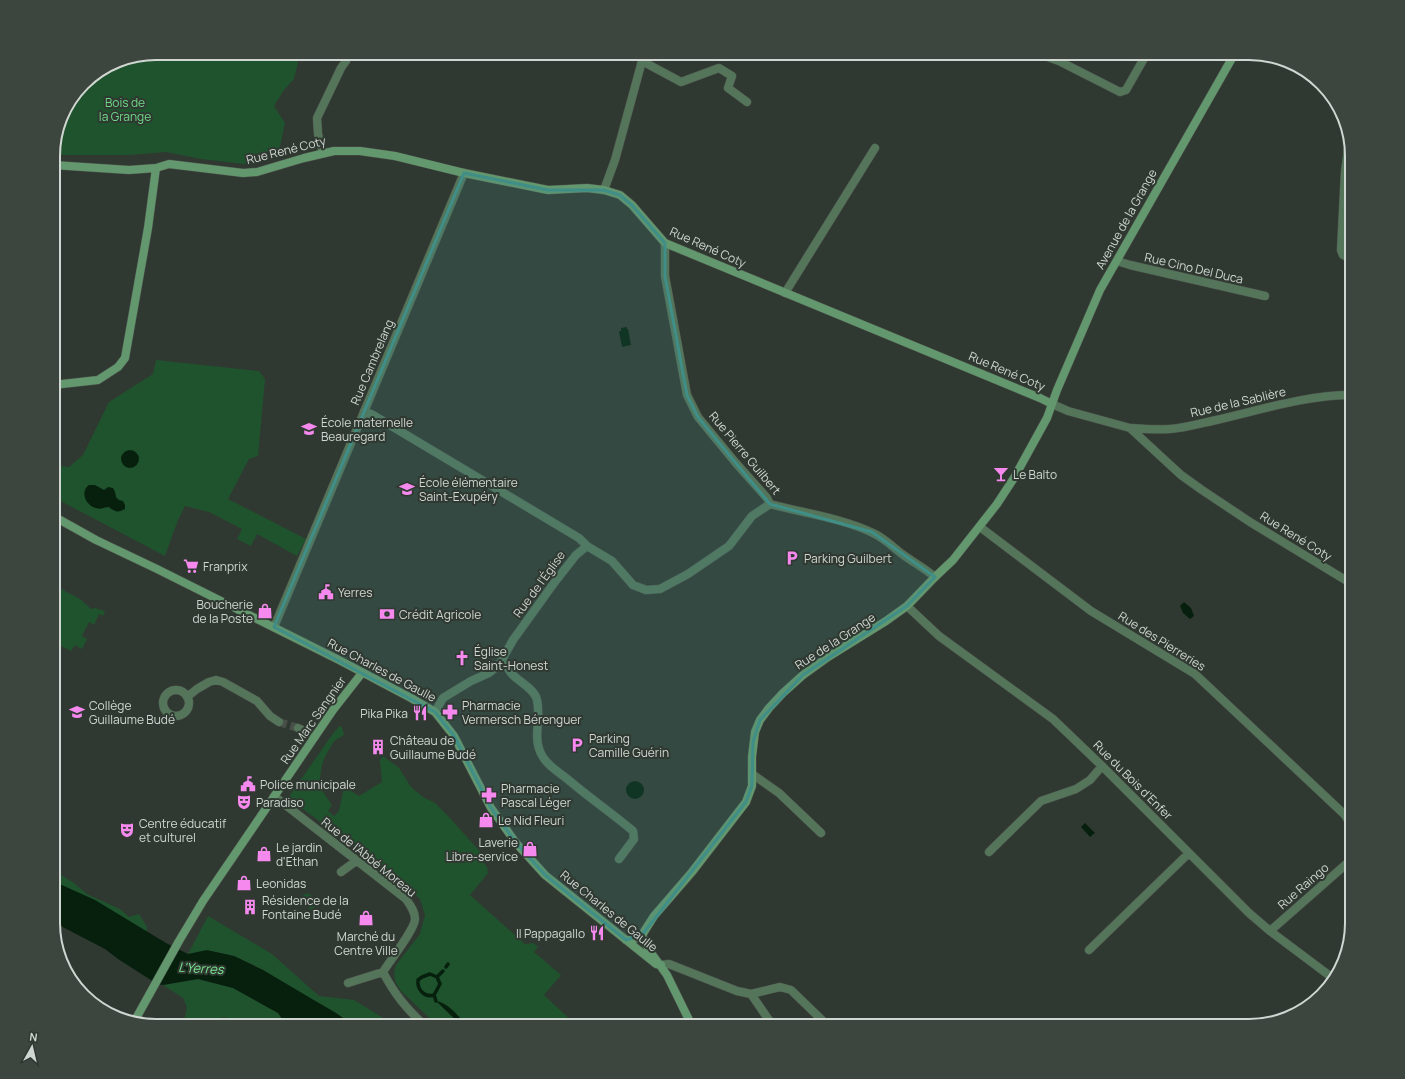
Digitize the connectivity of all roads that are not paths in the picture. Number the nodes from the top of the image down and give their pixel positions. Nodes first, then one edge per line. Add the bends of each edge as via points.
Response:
1 (346, 60) edge
2 (1056, 60) edge
3 (1143, 60) edge
4 (1231, 60) edge
5 (642, 61) joint
6 (747, 102) dead end
7 (875, 148) dead end
8 (323, 153) junction
9 (60, 165) edge
10 (156, 168) junction
11 (1345, 172) edge
12 (464, 173) junction
13 (604, 190) junction
14 (665, 243) junction
15 (1345, 256) edge
16 (1117, 261) junction
17 (785, 293) junction
18 (1265, 296) dead end
19 (60, 384) edge
20 (1345, 396) edge
21 (1052, 404) junction
22 (364, 411) junction
23 (1130, 428) junction
24 (770, 504) junction
25 (60, 520) edge
26 (980, 527) junction
27 (587, 546) junction
28 (935, 577) junction
29 (1345, 580) edge
30 (907, 606) junction
31 (274, 627) junction
32 (503, 658) junction
33 (362, 673) junction
34 (187, 697) dead end
35 (435, 712) junction
36 (280, 722) tunnel mouth
37 (298, 728) tunnel mouth
38 (316, 736) junction
39 (1102, 766) junction
40 (752, 774) junction
41 (274, 796) junction
42 (1345, 815) edge
43 (821, 833) dead end
44 (989, 852) dead end
45 (1189, 853) junction
46 (619, 859) dead end
47 (356, 861) junction
48 (1345, 865) edge
49 (341, 872) dead end
50 (1270, 931) junction
51 (642, 935) junction
52 (626, 940) junction
53 (1089, 950) dead end
54 (661, 965) junction
55 (383, 972) junction
56 (1329, 975) edge
57 (348, 983) dead end
58 (751, 994) junction
59 (137, 1017) edge
60 (418, 1019) edge
61 (688, 1019) edge
62 (768, 1019) edge
63 (821, 1019) edge

1 - 8 street via 317,118
2 - 3 street via 1120,92 1126,90
4 - 16 street, Avenue de la Grange
5 - 6 street via 681,82 719,68 732,76 728,88
5 - 13 street via 615,160
7 - 17 street
8 - 10 street, Rue René Coty via 257,172 243,173 170,164
8 - 12 street, Rue René Coty via 360,151 395,156
9 - 10 street, Rue René Coty via 129,170
10 - 19 street via 125,358 118,367 98,380
11 - 15 street via 1341,250
12 - 13 street, Rue René Coty via 548,190
12 - 22 street, Rue Cambrelang
13 - 14 street, Rue René Coty via 620,195 632,205
14 - 17 street, Rue René Coty
14 - 24 street, Rue Pierre Guilbert via 665,276 687,395 698,417
16 - 18 street, Rue Cino Del Duca
16 - 21 street, Avenue de la Grange via 1100,290
17 - 21 street, Rue René Coty
20 - 23 street, Rue de la Sablière via 1294,401 1247,414 1171,429
21 - 23 street, Rue René Coty
21 - 26 street, Rue de la Grange via 1014,478
22 - 27 street via 579,538
22 - 31 street, Rue Cambrelang
23 - 29 street, Rue René Coty via 1202,490
24 - 27 street via 752,516 729,546 688,574 660,589 646,590 633,585 612,561
24 - 28 street, Rue Pierre Guilbert via 872,532
25 - 31 street, Rue Charles de Gaulle
26 - 28 street, Rue de la Grange via 953,560
26 - 42 street, Rue des Pierreries via 1091,611 1195,674
27 - 32 street, Rue de l'Église via 576,555 554,584
28 - 30 street, Rue de la Grange
30 - 39 street, Rue du Bois d'Enfer via 939,636 1053,719
30 - 40 street, Rue de la Grange via 803,675 783,693 760,720 753,742
31 - 33 street, Rue Charles de Gaulle
32 - 35 street, Rue de l'Église via 489,673 443,698
32 - 46 street via 511,673 537,698 538,746 545,760 633,831 634,839
33 - 35 street, Rue Charles de Gaulle
33 - 38 street, Rue Marc Sangnier
34 - 36 street via 216,680 257,700 270,716
35 - 52 street, Rue Charles de Gaulle via 454,736 491,808 516,843 545,875
37 - 38 street
38 - 41 street, Rue Marc Sangnier
39 - 44 street via 1090,780 1076,789 1041,801
39 - 45 street, Rue du Bois d'Enfer
40 - 43 street via 779,793
40 - 51 street, Rue de la Grange via 752,786 746,802 654,916
41 - 47 street, Rue de l'Abbé Moreau
41 - 59 street, Rue Marc Sangnier via 203,901
45 - 50 street, Rue du Bois d'Enfer
45 - 53 street
47 - 49 street
47 - 55 street, Rue de l'Abbé Moreau via 406,900 413,909 415,919 410,931
48 - 50 street, Rue Raingo
50 - 56 street, Rue du Bois d'Enfer
51 - 52 street via 633,940
51 - 54 street via 649,950
52 - 54 street, Rue Charles de Gaulle via 656,964
54 - 58 street via 669,964 737,992
54 - 61 street
55 - 57 street
55 - 60 street via 392,990
58 - 62 street
58 - 63 street via 780,987 791,990

